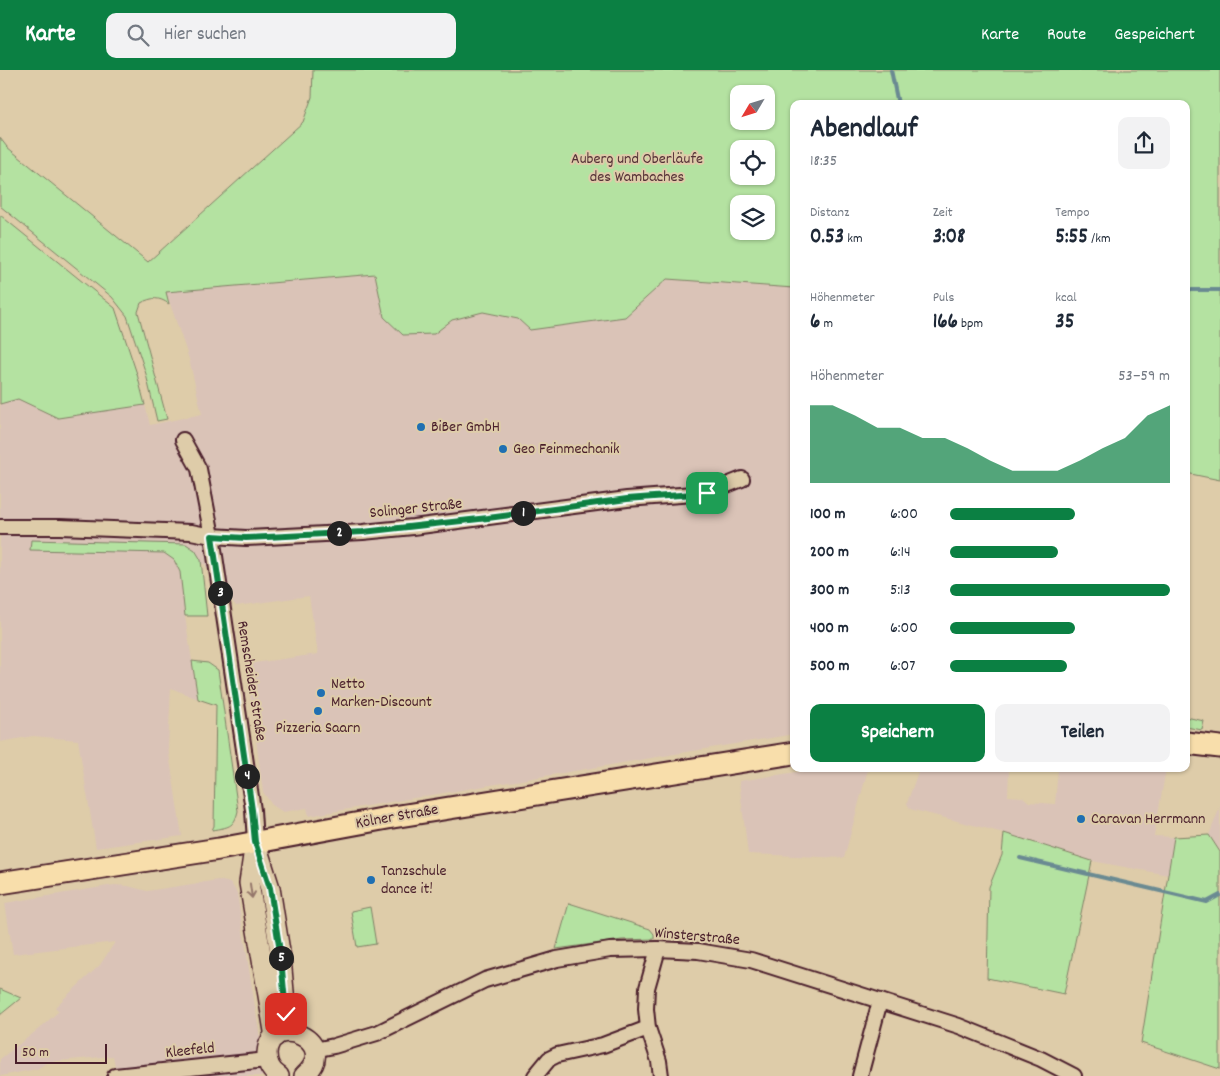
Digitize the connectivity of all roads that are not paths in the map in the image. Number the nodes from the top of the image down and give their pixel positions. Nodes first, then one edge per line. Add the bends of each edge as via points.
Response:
1 (183, 440) dead end
2 (742, 479) dead end
3 (0, 527) edge
4 (212, 536) junction
5 (1190, 743) edge
6 (1220, 747) edge
7 (790, 754) edge
8 (255, 842) junction
9 (0, 883) edge
10 (658, 949) junction
11 (880, 1001) junction
12 (648, 1028) junction
13 (283, 1034) junction
14 (314, 1050) junction
15 (267, 1060) junction
16 (115, 1076) edge
17 (279, 1076) edge
18 (304, 1076) edge
19 (535, 1076) edge
20 (661, 1076) edge
21 (860, 1076) edge
22 (1074, 1076) edge

1 - 4 street, Remscheider Straße via 199,469
2 - 4 street, Solinger Straße via 707,493 627,499 413,527 246,538
3 - 4 street, Solinger Straße via 191,532
4 - 8 street, Remscheider Straße
5 - 6 main road
7 - 8 main road, Kölner Straße
8 - 9 main road, Kölner Straße
8 - 13 street via 249,883
10 - 11 street, Winsterstraße via 698,951 751,960
10 - 12 street via 647,988
10 - 14 street, Winsterstraße via 610,950 557,959 485,980 377,1033
11 - 21 street
11 - 22 street, Winsterstraße via 1003,1043
12 - 19 street via 558,1055 549,1059
12 - 20 street
13 - 14 street via 305,1036
13 - 15 street via 267,1050
14 - 18 street via 313,1066
15 - 16 street, Kleefeld
15 - 17 street

